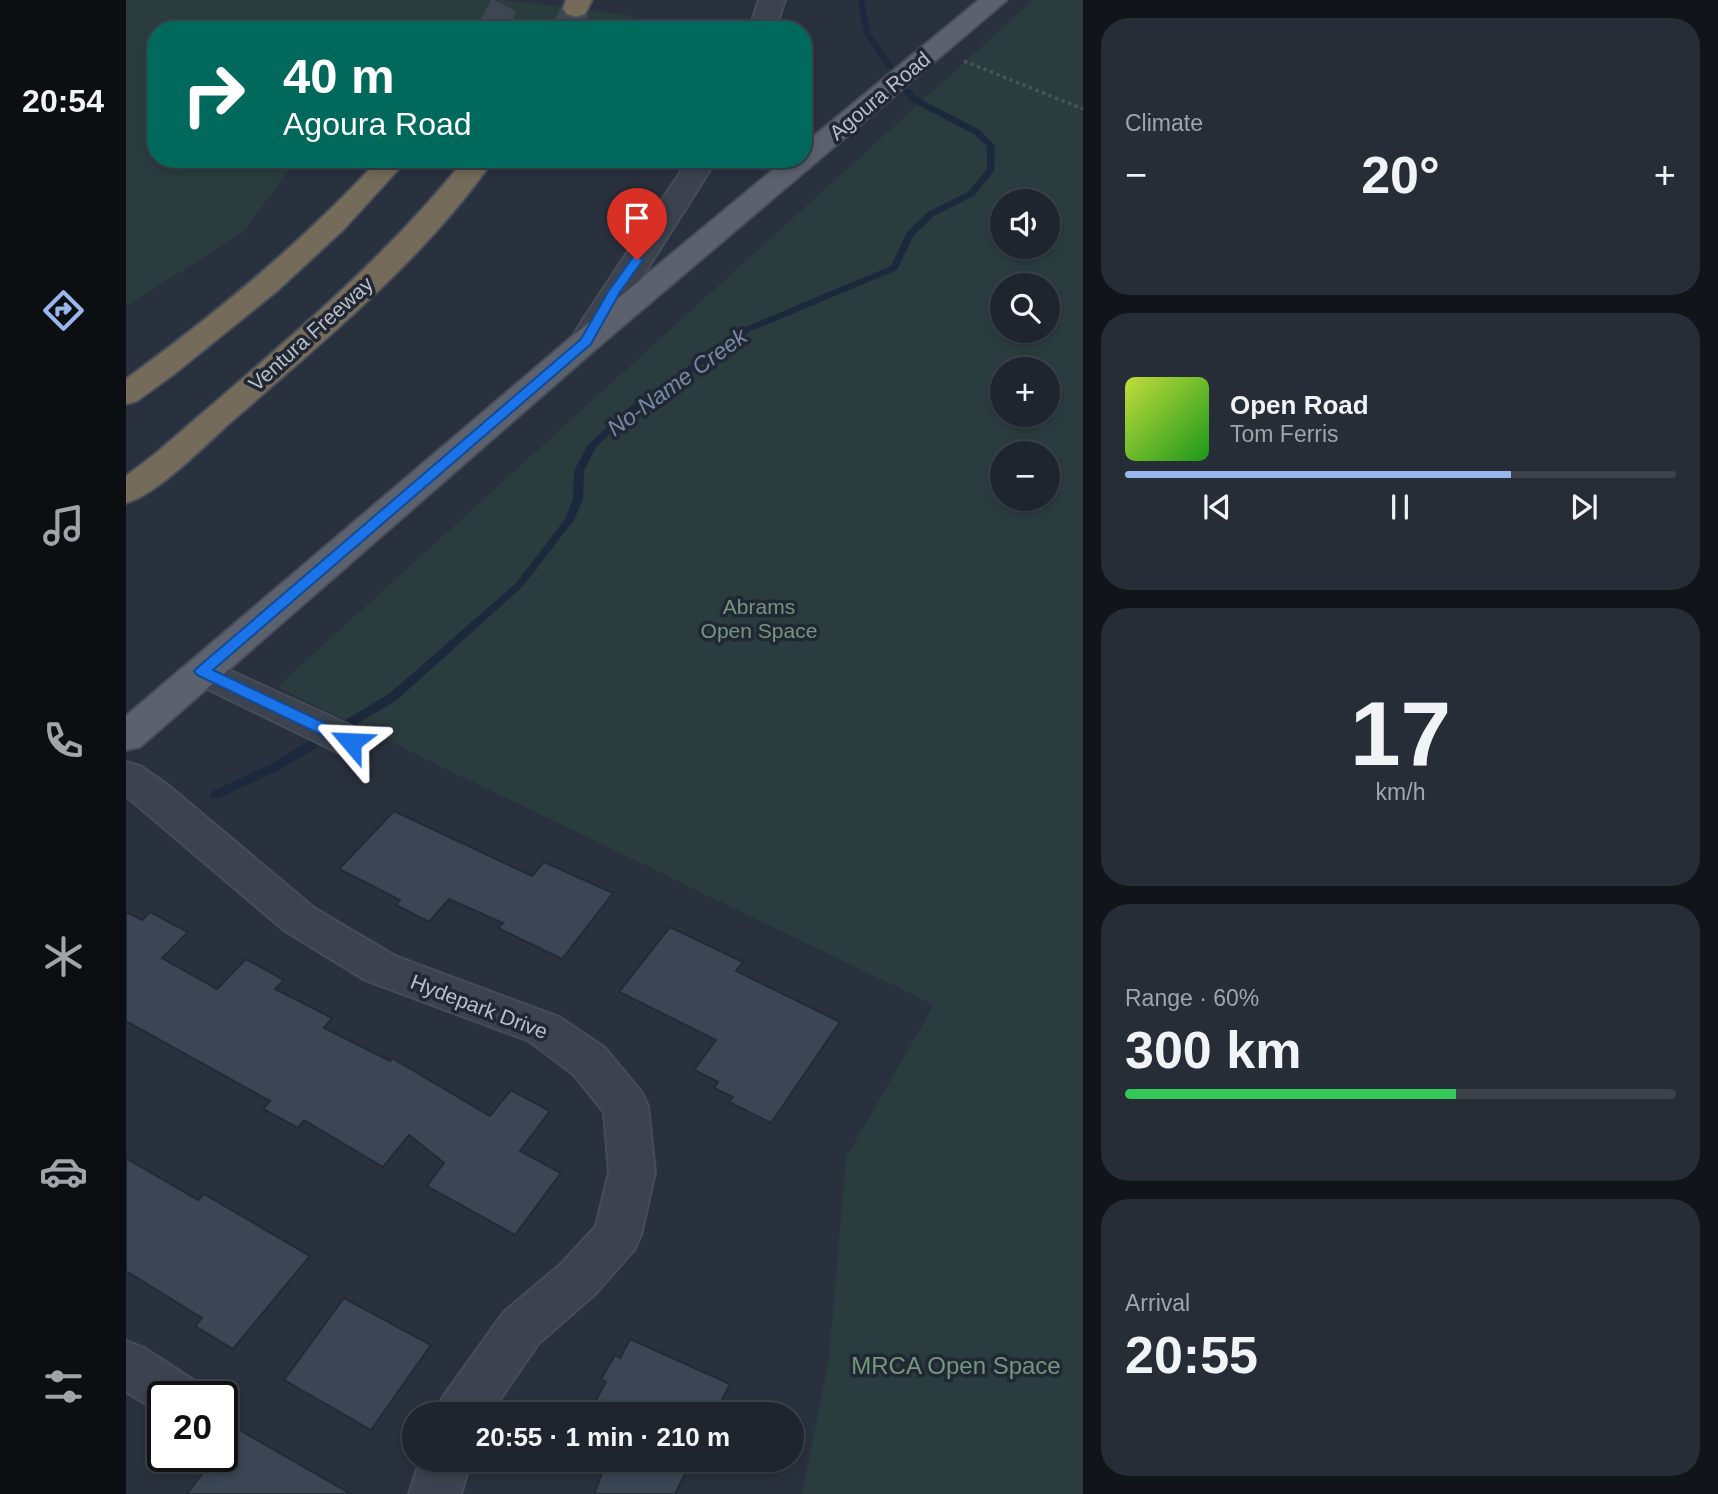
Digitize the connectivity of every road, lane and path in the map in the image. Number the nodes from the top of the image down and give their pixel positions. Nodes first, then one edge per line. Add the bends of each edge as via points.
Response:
1 (772, 0) edge
2 (993, 0) edge
3 (765, 21) edge
4 (936, 49) junction
5 (1083, 109) edge
6 (812, 152) edge
7 (385, 168) edge
8 (473, 168) edge
9 (698, 168) edge
10 (793, 168) edge
11 (586, 341) junction
12 (126, 394) edge
13 (126, 492) edge
14 (202, 671) junction
15 (126, 737) edge
16 (351, 742) dead end
17 (126, 776) edge
18 (126, 1364) edge
19 (152, 1381) edge
20 (469, 1402) edge
21 (442, 1472) edge
22 (435, 1494) edge

1 - 3 street
2 - 4 main road, Agoura Road
4 - 5 path
4 - 6 main road, Agoura Road
7 - 12 highway via 311,244 192,346
8 - 13 highway, Ventura Freeway via 434,217 352,299
9 - 11 street
10 - 11 main road, Agoura Road
11 - 14 main road, Agoura Road
14 - 15 main road, Agoura Road
14 - 16 street
17 - 20 street, Hydepark Drive via 299,919 380,968 544,1029 589,1061 626,1106 632,1172 617,1235 578,1279 521,1328
18 - 19 street
21 - 22 street

